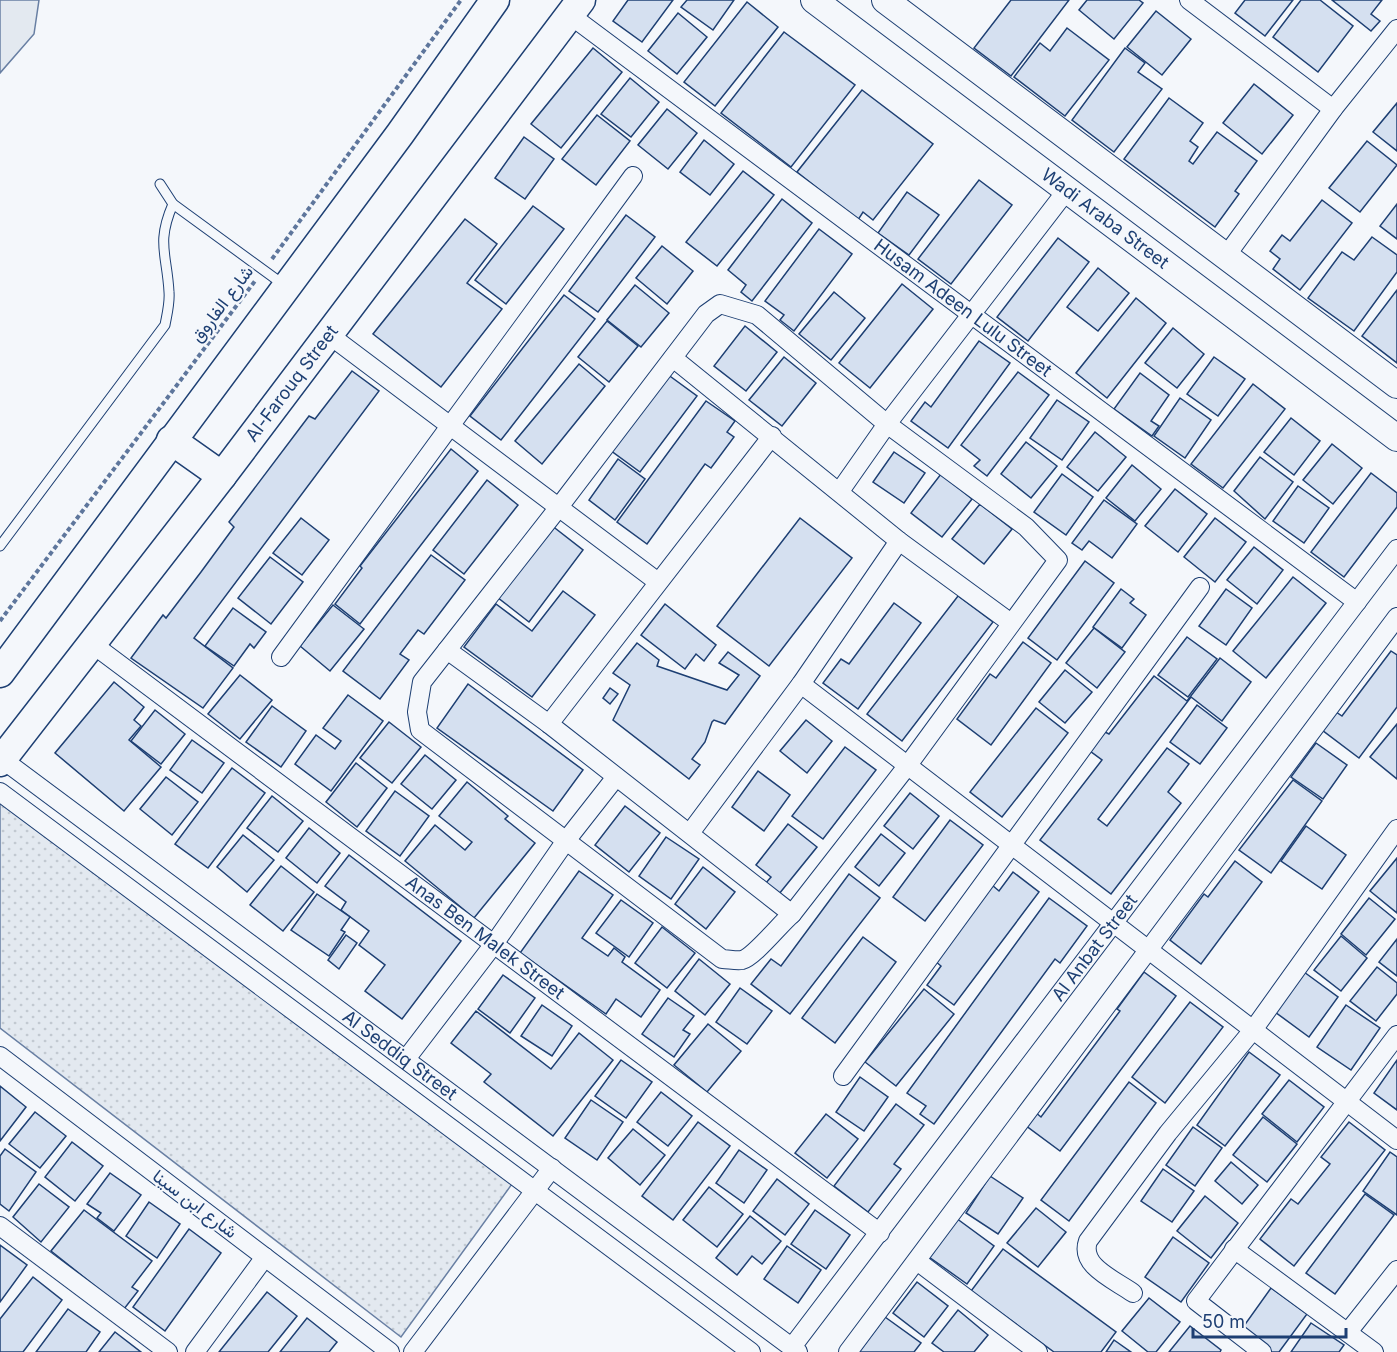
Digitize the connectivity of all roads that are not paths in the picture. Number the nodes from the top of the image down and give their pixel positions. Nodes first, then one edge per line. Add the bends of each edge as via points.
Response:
1 (495, 0) edge
2 (814, 0) edge
3 (885, 0) edge
4 (1201, 4) edge
5 (575, 8) edge
6 (1397, 29) edge
7 (1333, 109) junction
8 (633, 176) dead end
9 (160, 184) dead end
10 (1067, 190) junction
11 (173, 204) junction
12 (1226, 256) junction
13 (274, 279) junction
14 (972, 315) junction
15 (328, 334) junction
16 (673, 358) junction
17 (1397, 385) edge
18 (887, 424) junction
19 (450, 426) junction
20 (772, 436) junction
21 (1397, 438) edge
22 (171, 440) junction
23 (222, 476) junction
24 (840, 491) junction
25 (560, 507) junction
26 (900, 541) junction
27 (0, 546) edge
28 (1397, 549) edge
29 (658, 582) junction
30 (1200, 587) dead end
31 (1357, 602) junction
32 (1011, 623) junction
33 (1394, 626) edge
34 (91, 643) junction
35 (447, 650) junction
36 (281, 657) dead end
37 (0, 673) edge
38 (801, 684) junction
39 (549, 724) junction
40 (1, 761) edge
41 (908, 765) junction
42 (616, 777) junction
43 (0, 792) edge
44 (1397, 829) edge
45 (690, 834) junction
46 (565, 842) junction
47 (1012, 845) junction
48 (792, 914) junction
49 (1114, 924) junction
50 (494, 944) junction
51 (1148, 950) junction
52 (1253, 1030) junction
53 (1397, 1035) edge
54 (0, 1056) edge
55 (406, 1059) junction
56 (843, 1076) dead end
57 (1346, 1101) junction
58 (1397, 1140) edge
59 (552, 1168) junction
60 (536, 1191) junction
61 (0, 1226) edge
62 (880, 1233) junction
63 (1234, 1249) junction
64 (265, 1257) junction
65 (917, 1262) junction
66 (1397, 1270) edge
67 (1133, 1293) dead end
68 (1348, 1332) junction
69 (795, 1350) edge
70 (168, 1352) edge
71 (195, 1352) edge
72 (390, 1352) edge
73 (413, 1352) edge
74 (751, 1352) edge
75 (848, 1352) edge
76 (1038, 1352) edge
77 (1262, 1352) edge
78 (1374, 1352) edge

1 - 13 main road
2 - 10 main road, Wadi Araba Street
3 - 12 main road
4 - 7 street
5 - 14 street, Husam Adeen Lulu Street
5 - 15 main road, Al-Farouq Street
6 - 7 street
7 - 12 street
8 - 19 street
9 - 11 lane
10 - 14 street
10 - 21 main road, Wadi Araba Street
11 - 13 lane
11 - 27 lane via 162,245 170,294 165,325
12 - 17 main road
13 - 22 main road
14 - 18 street
14 - 31 street, Husam Adeen Lulu Street
15 - 19 street
15 - 23 main road, Al-Farouq Street
16 - 18 street via 706,314 720,304 737,308 757,315
16 - 20 street
16 - 25 street
18 - 24 street
18 - 32 street via 1026,527 1058,561
19 - 25 street
19 - 36 street
20 - 24 street
20 - 29 street
22 - 23 main road
22 - 37 main road
23 - 34 main road, Al-Farouq Street
24 - 26 street
25 - 29 street
25 - 35 street
26 - 32 street
26 - 38 street
28 - 31 street, Al Anbat Street
29 - 39 street
30 - 47 street
31 - 49 street, Al Anbat Street
32 - 41 street
33 - 51 street
34 - 40 main road, Al-Farouq Street
34 - 50 street, Anas Ben Malek Street
35 - 39 street
35 - 46 street via 422,682 417,712 420,730
38 - 41 street
38 - 45 street
39 - 42 street
40 - 55 street, Al Seddiq Street
41 - 47 street
41 - 48 street
42 - 45 street
42 - 46 street
43 - 60 street, Al Seddiq Street
44 - 52 street
45 - 48 street
46 - 48 street via 722,959 743,960
46 - 50 street
47 - 49 street
47 - 56 street
49 - 51 street
49 - 62 street, Al Anbat Street
50 - 55 street
50 - 62 street, Anas Ben Malek Street
51 - 52 street
51 - 65 street
52 - 57 street
52 - 67 street via 1168,1133 1088,1241 1084,1251 1088,1261
53 - 57 street
54 - 64 street, شارع ابن سينا
55 - 59 street, Al Seddiq Street
57 - 58 street
57 - 63 street
59 - 60 street
59 - 69 street, Al Seddiq Street
60 - 73 street
60 - 74 street, Al Seddiq Street
61 - 70 street
62 - 69 street, Al Anbat Street
63 - 68 street
63 - 77 street via 1196,1301
64 - 71 street
64 - 72 street, شارع ابن سينا
65 - 75 street
65 - 76 street
66 - 68 street
68 - 78 street

